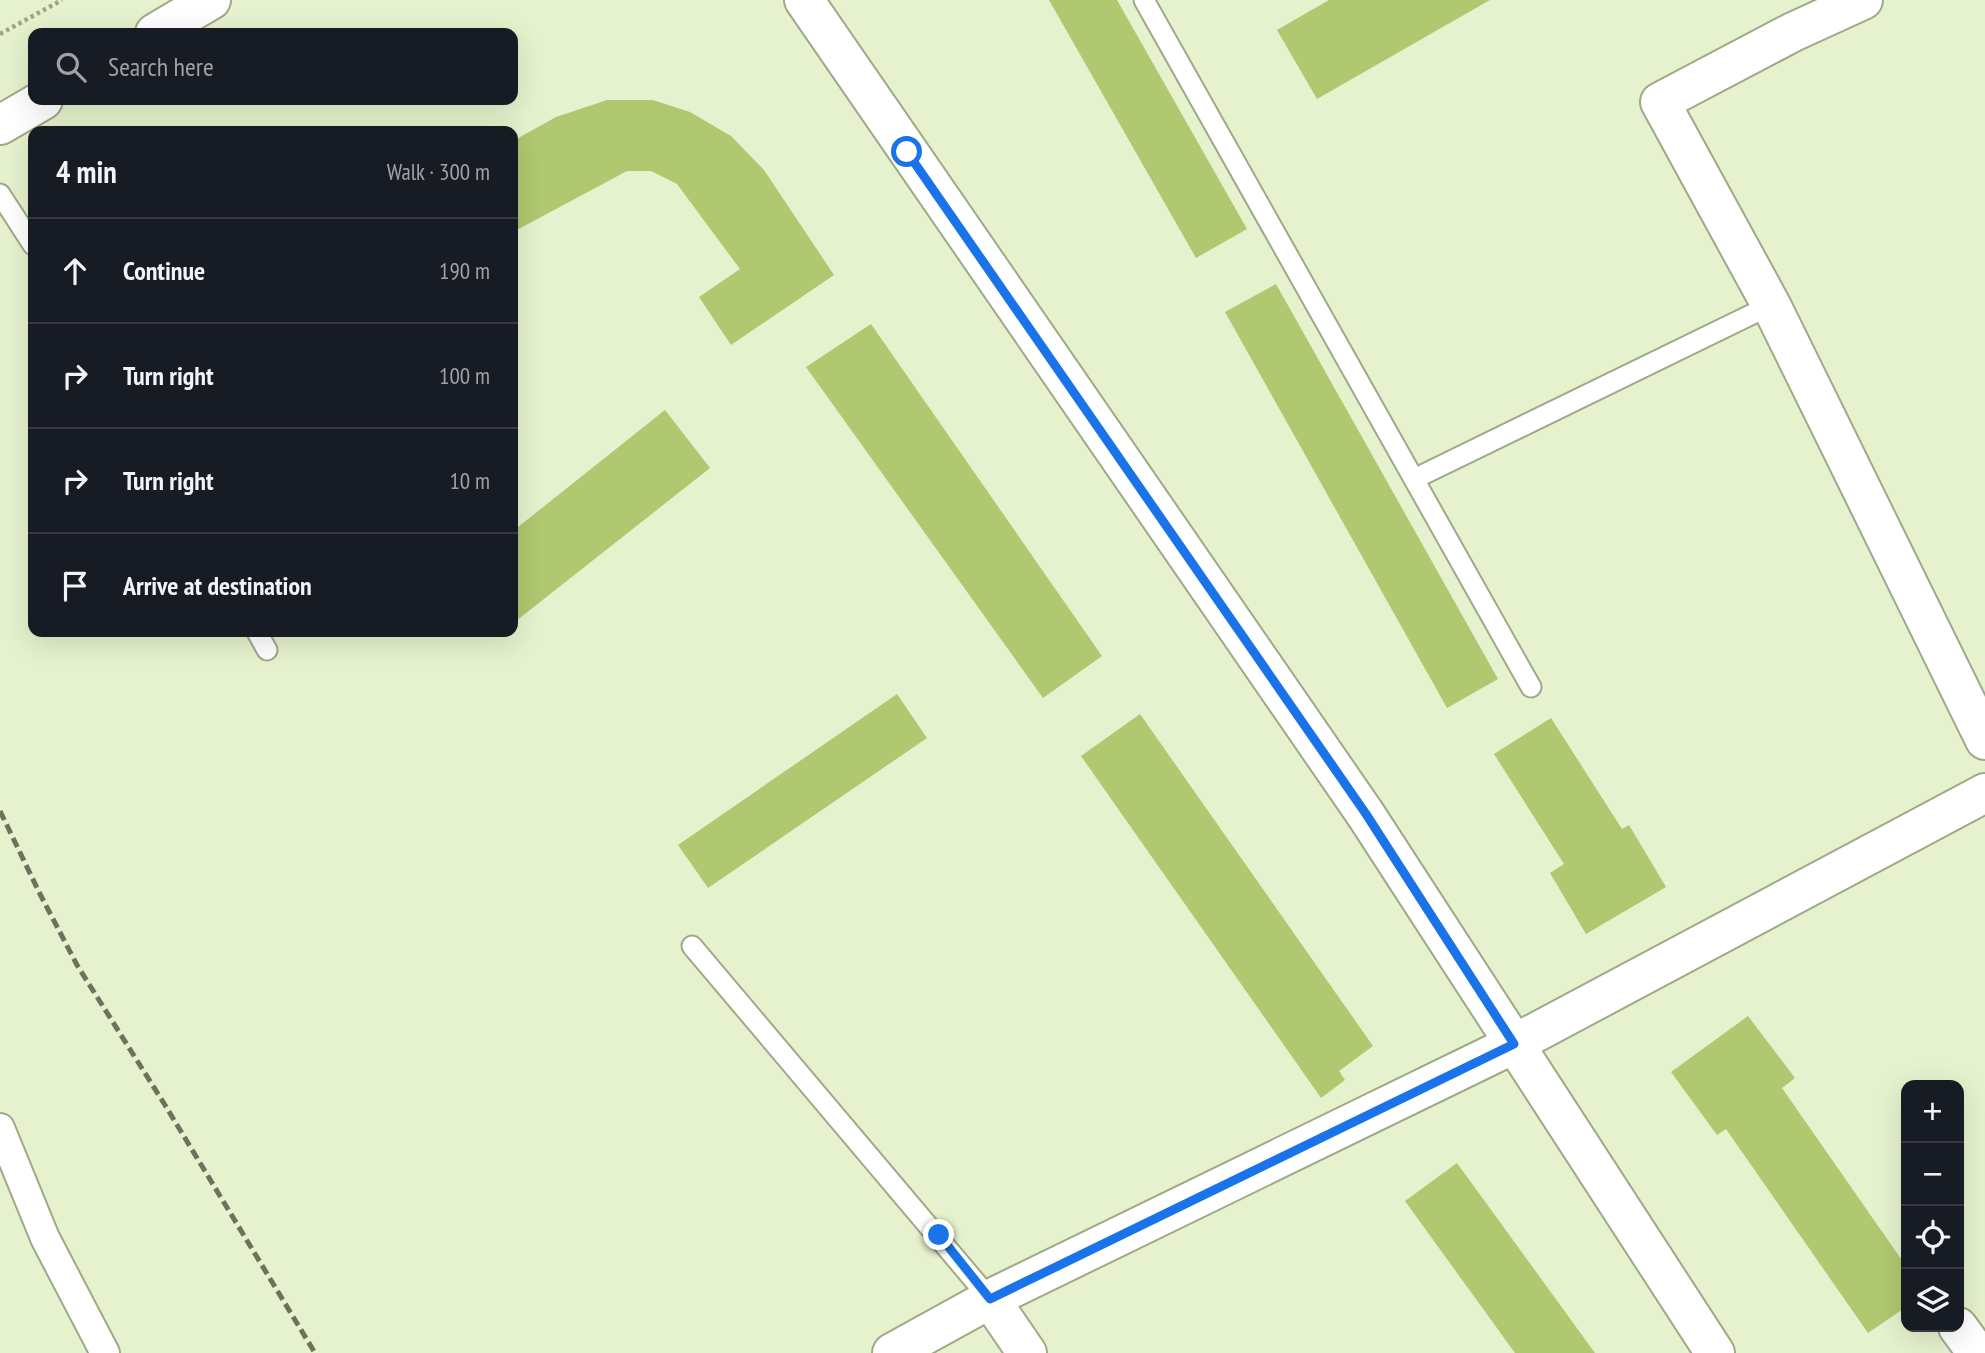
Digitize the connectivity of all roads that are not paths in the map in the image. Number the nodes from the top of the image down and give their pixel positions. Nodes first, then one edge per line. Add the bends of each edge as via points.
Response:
1 (211, 0) edge
2 (804, 0) edge
3 (1144, 0) edge
4 (1863, 0) edge
5 (163, 28) edge
6 (34, 105) edge
7 (0, 125) edge
8 (0, 194) edge
9 (28, 237) edge
10 (1772, 305) junction
11 (1414, 479) junction
12 (260, 637) edge
13 (267, 650) dead end
14 (1531, 687) dead end
15 (1985, 740) edge
16 (1985, 793) edge
17 (692, 946) dead end
18 (1514, 1044) junction
19 (0, 1128) edge
20 (990, 1299) junction
21 (1962, 1332) edge
22 (105, 1353) edge
23 (892, 1353) edge
24 (1027, 1353) edge
25 (1715, 1353) edge
26 (1977, 1353) edge

1 - 5 main road
2 - 18 main road via 1366,814
3 - 11 lane
4 - 10 main road via 1660,102
6 - 7 main road
8 - 9 lane
10 - 11 lane
10 - 15 main road
11 - 14 lane
12 - 13 lane
16 - 18 main road
17 - 20 lane
18 - 20 main road
18 - 25 main road
19 - 22 street via 46,1238
20 - 23 main road
20 - 24 main road
21 - 26 main road

